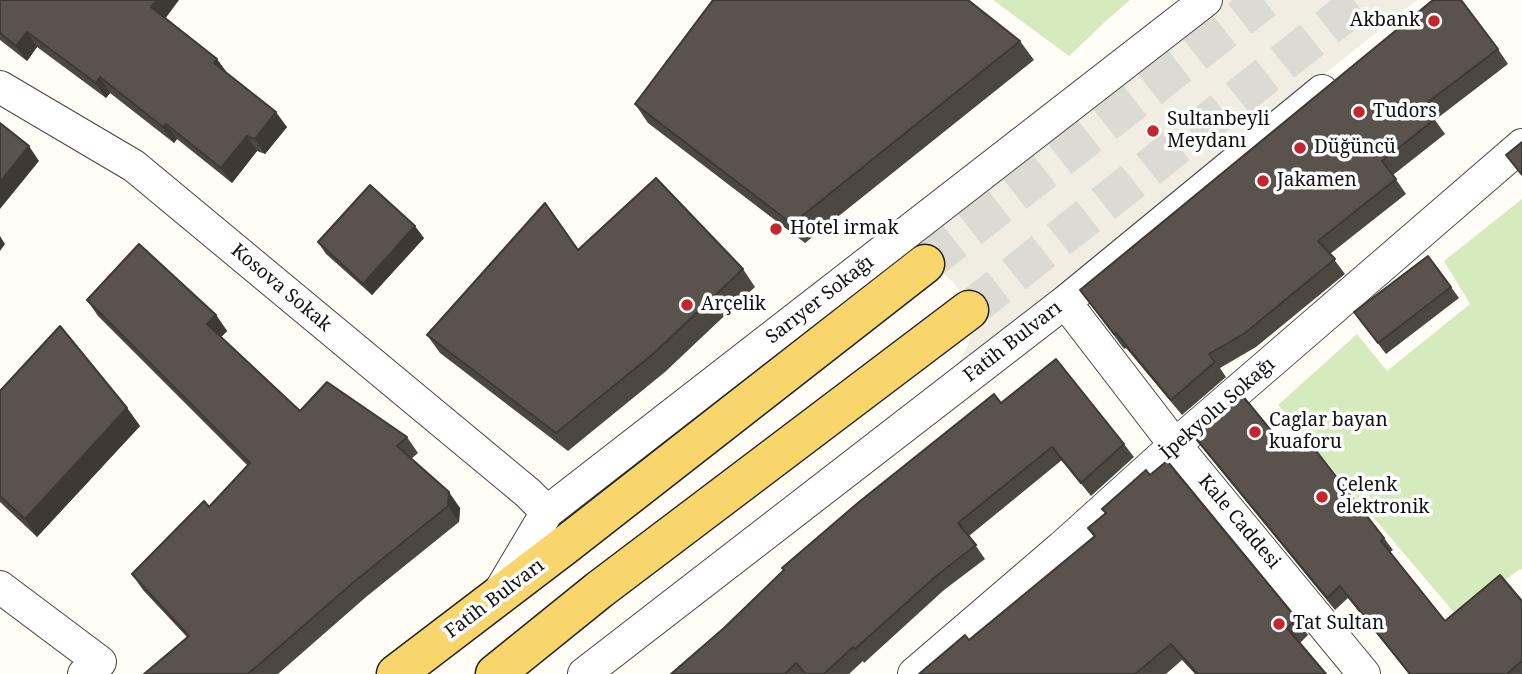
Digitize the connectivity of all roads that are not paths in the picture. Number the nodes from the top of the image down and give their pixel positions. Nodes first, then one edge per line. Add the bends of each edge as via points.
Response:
1 (1206, 0) edge
2 (1339, 78) edge
3 (0, 87) edge
4 (1522, 145) edge
5 (925, 264) tunnel mouth
6 (1065, 302) junction
7 (968, 310) tunnel mouth
8 (1175, 445) junction
9 (547, 512) junction
10 (0, 587) edge
11 (496, 599) junction
12 (92, 668) edge
13 (396, 674) edge
14 (495, 674) edge
15 (584, 674) edge
16 (914, 674) edge
17 (1364, 674) edge

1 - 9 street, Sarıyer Sokağı
2 - 6 street, Fatih Bulvarı
3 - 9 street, Kosova Sokak via 134,166
4 - 8 street, İpekyolu Sokağı
5 - 11 main road, Fatih Bulvarı
6 - 8 street, Kale Caddesi
6 - 15 street, Fatih Bulvarı
7 - 14 main road
8 - 16 street, İpekyolu Sokağı
8 - 17 street, Kale Caddesi
9 - 11 street, Sarıyer Sokağı
10 - 12 street
11 - 13 main road, Fatih Bulvarı

